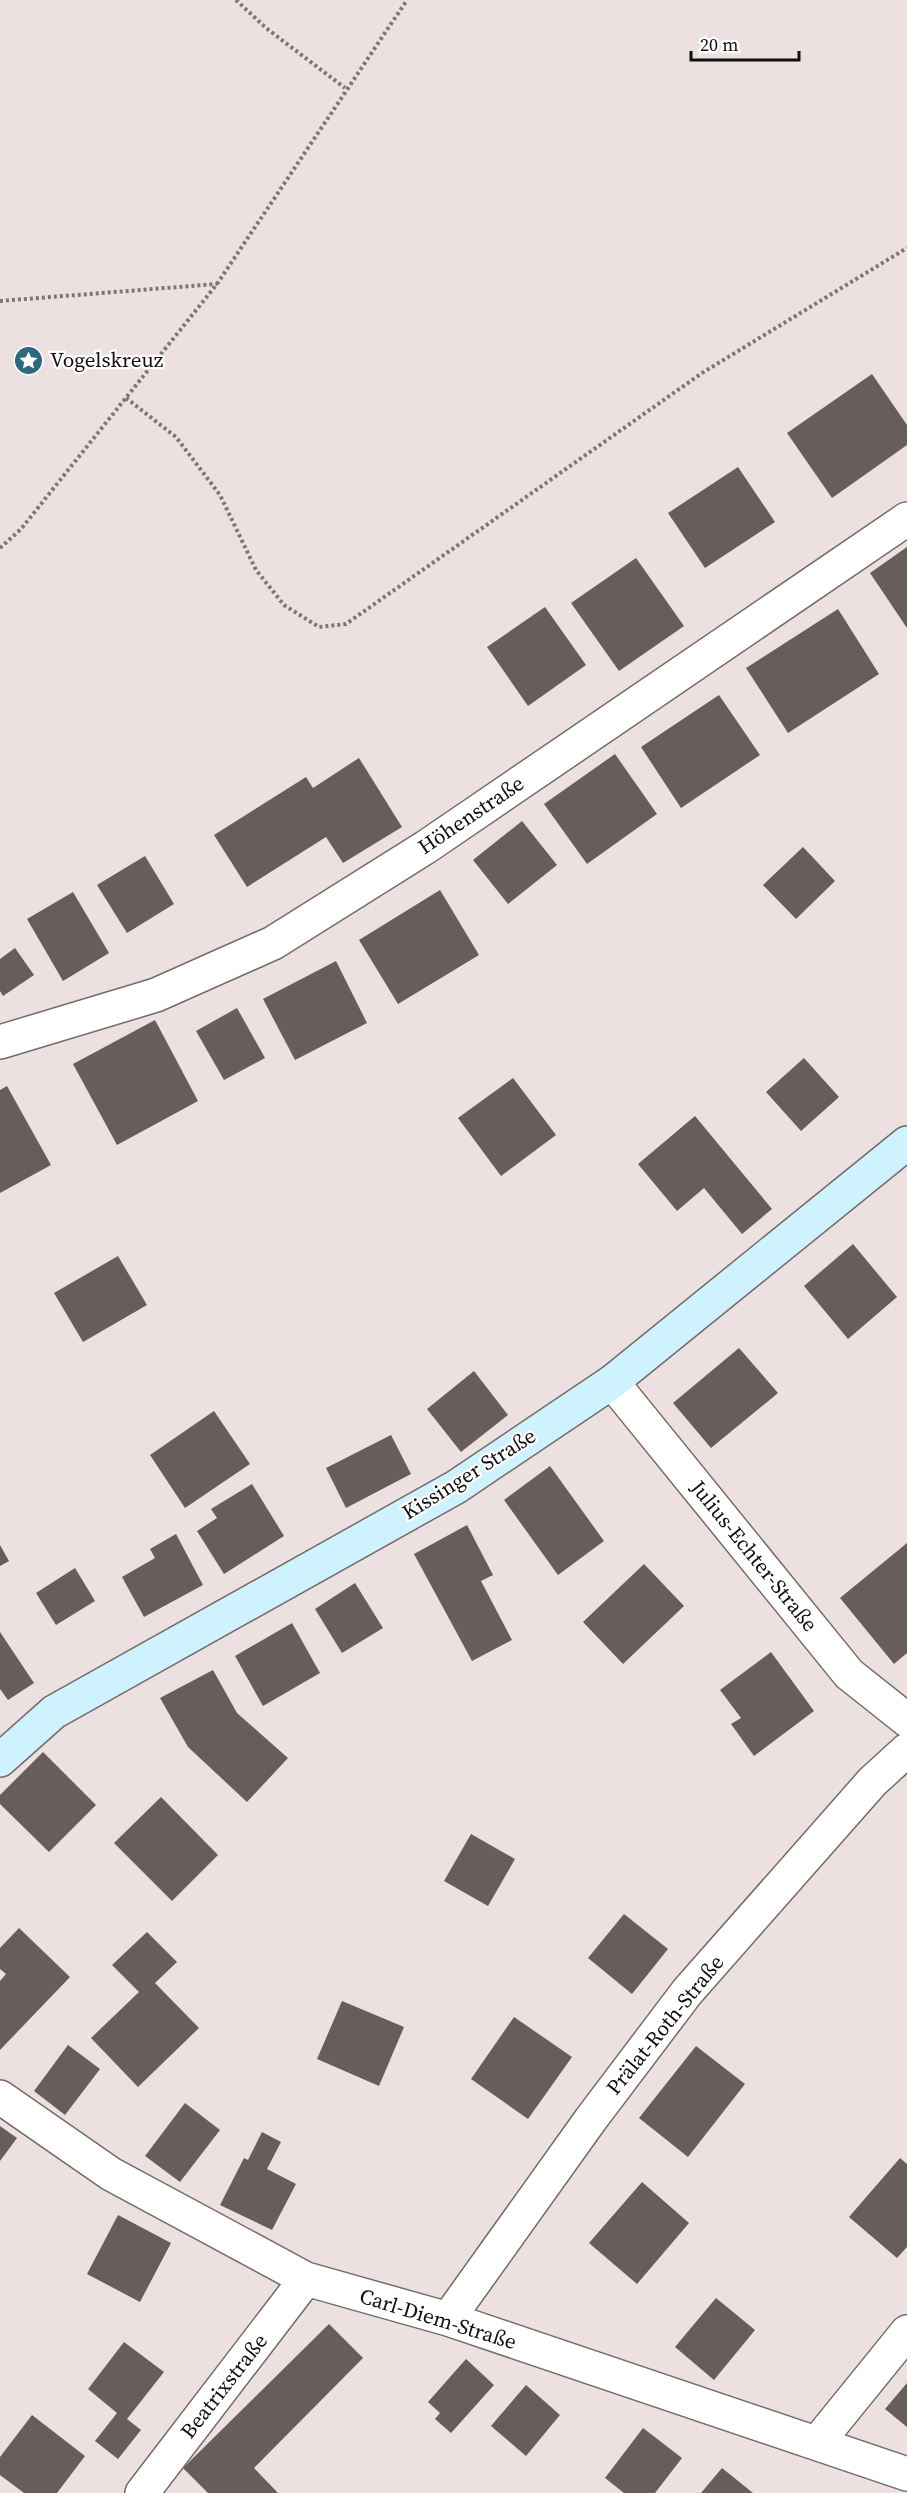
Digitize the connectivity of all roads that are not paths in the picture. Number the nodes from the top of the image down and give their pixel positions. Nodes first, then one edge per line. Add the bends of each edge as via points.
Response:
1 (907, 519) edge
2 (0, 1042) edge
3 (907, 1143) edge
4 (612, 1382) junction
5 (907, 1720) edge
6 (907, 1750) edge
7 (0, 1760) edge
8 (0, 2097) edge
9 (306, 2279) junction
10 (448, 2319) junction
11 (907, 2332) edge
12 (816, 2443) junction
13 (907, 2474) edge
14 (142, 2493) edge

1 - 2 street, Höhenstraße via 426,847 273,943 156,995
3 - 4 street, Kissinger Straße
4 - 5 street, Julius-Echter-Straße via 849,1674
4 - 7 street, Kissinger Straße via 456,1487 54,1712
6 - 10 street, Prälat-Roth-Straße via 872,1782 687,1992
8 - 9 street, Carl-Diem-Straße via 111,2174
9 - 10 street, Carl-Diem-Straße
9 - 14 street, Beatrixstraße
10 - 12 street, Carl-Diem-Straße
11 - 12 street
12 - 13 street, Carl-Diem-Straße

